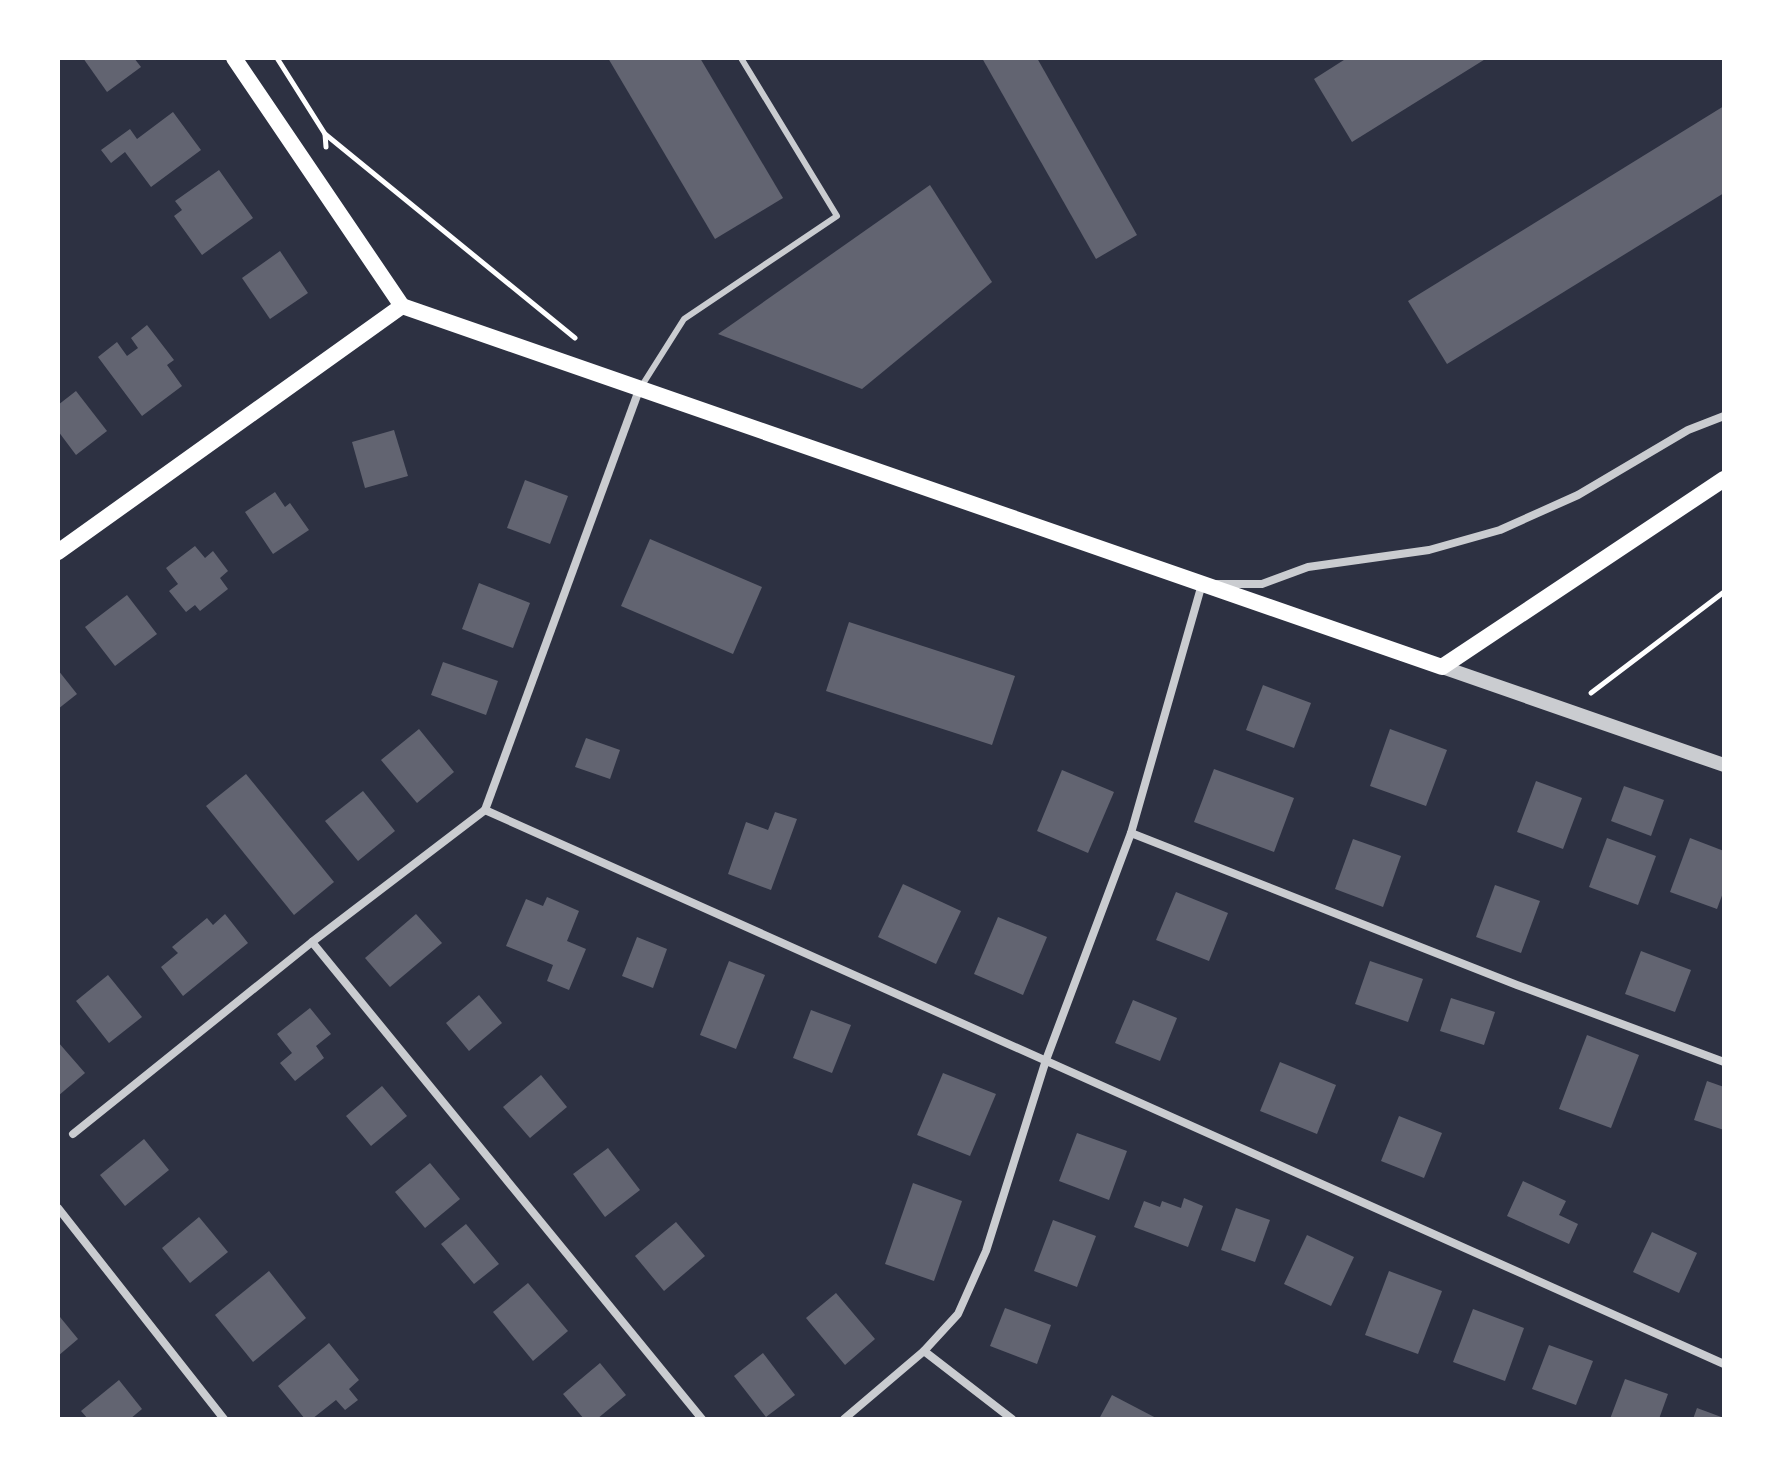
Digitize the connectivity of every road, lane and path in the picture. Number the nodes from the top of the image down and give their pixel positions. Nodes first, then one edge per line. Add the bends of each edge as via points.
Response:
1 (234, 58) edge
2 (741, 58) edge
3 (325, 134) dead end
4 (402, 306) junction
5 (578, 341) dead end
6 (639, 390) junction
7 (1724, 416) edge
8 (1724, 479) edge
9 (58, 552) edge
10 (1202, 584) junction
11 (1724, 592) edge
12 (1442, 667) junction
13 (1568, 711) junction
14 (1724, 765) edge
15 (485, 810) junction
16 (1131, 833) junction
17 (312, 942) junction
18 (1046, 1060) junction
19 (1724, 1062) edge
20 (73, 1134) dead end
21 (58, 1208) edge
22 (924, 1351) junction
23 (1724, 1364) edge
24 (224, 1419) edge
25 (702, 1419) edge
26 (844, 1419) edge
27 (1012, 1419) edge

1 - 4 main road
2 - 6 lane via 837,216 684,319
3 - 5 path
4 - 6 main road
4 - 9 main road
6 - 10 main road
6 - 15 street
7 - 10 street via 1688,430 1578,495 1500,530 1429,550 1308,567 1262,584
8 - 12 main road
10 - 12 main road
10 - 16 street
11 - 13 path
12 - 13 street
13 - 14 street
15 - 17 street
15 - 18 street
16 - 18 street
16 - 19 street
17 - 20 street
17 - 25 street
18 - 22 street via 986,1251 958,1314
18 - 23 street
21 - 24 street
22 - 26 street
22 - 27 street

